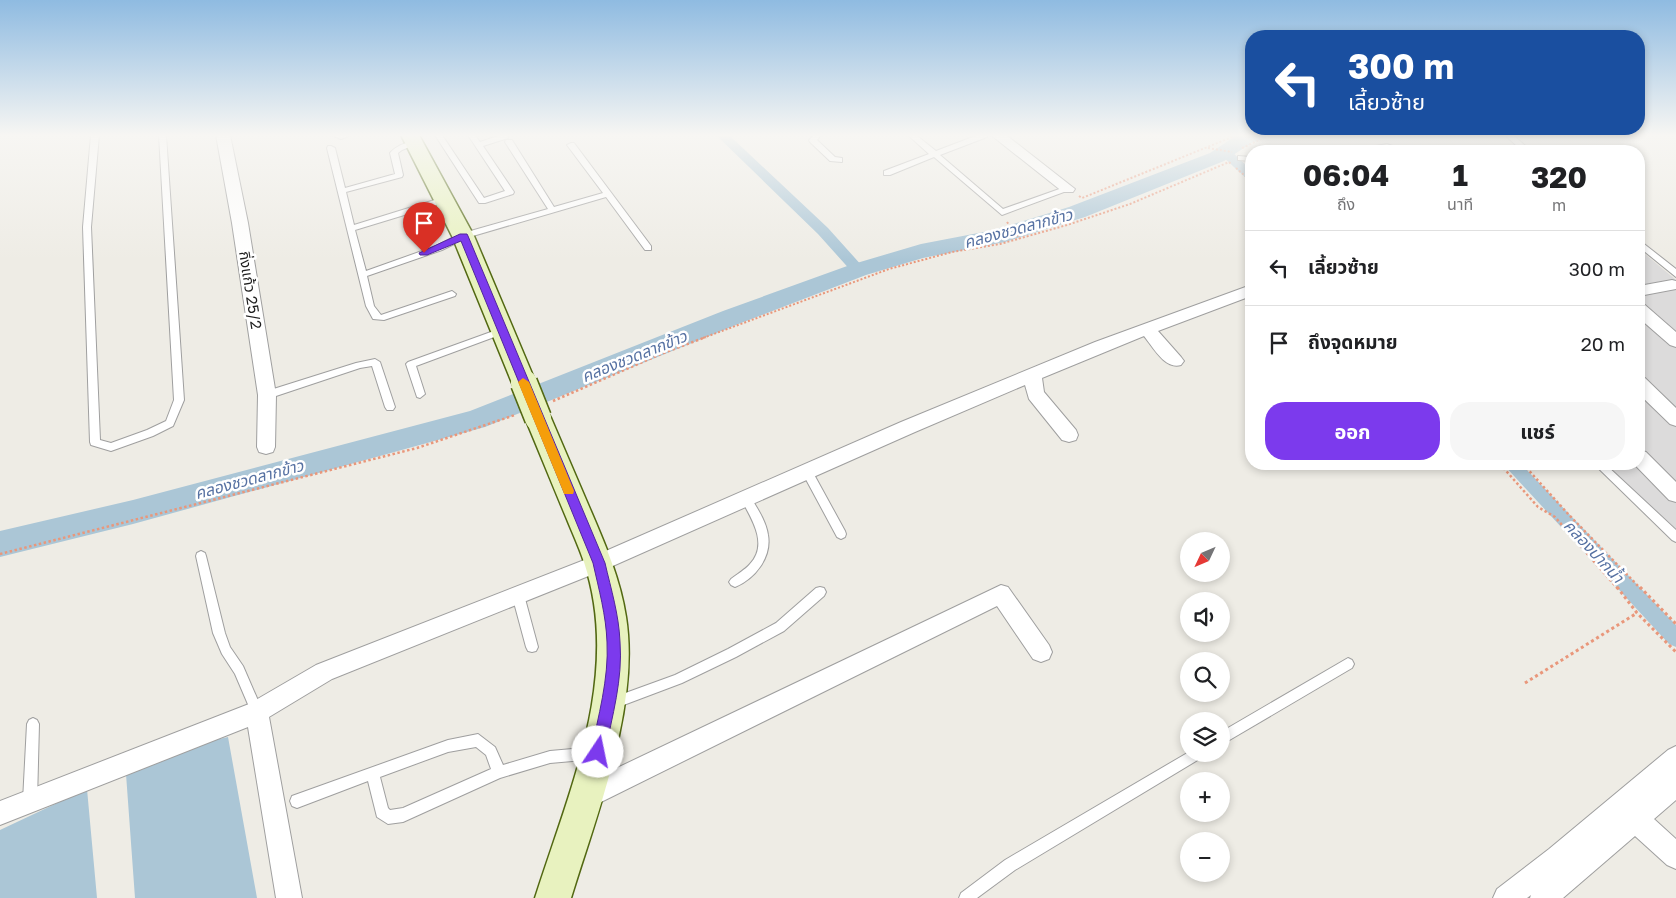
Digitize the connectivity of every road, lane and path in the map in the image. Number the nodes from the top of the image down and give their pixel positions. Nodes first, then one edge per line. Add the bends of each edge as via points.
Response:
1 (91, 177) edge
2 (165, 177) edge
3 (232, 177) edge
4 (337, 177) edge
5 (392, 177) edge
6 (432, 177) edge
7 (466, 177) edge
8 (500, 177) edge
9 (531, 177) edge
10 (595, 177) edge
11 (960, 177) edge
12 (1053, 177) edge
13 (1135, 177) edge
14 (1194, 177) edge
15 (1068, 188) junction
16 (340, 191) junction
17 (608, 194) junction
18 (444, 200) junction
19 (553, 211) junction
20 (1007, 222) dead end
21 (350, 230) junction
22 (463, 236) junction
23 (1020, 239) junction
24 (648, 248) dead end
25 (1645, 249) edge
26 (362, 275) junction
27 (1674, 280) edge
28 (1645, 289) edge
29 (1245, 292) edge
30 (452, 294) dead end
31 (1645, 314) edge
32 (1147, 330) junction
33 (502, 331) junction
34 (1676, 341) edge
35 (1175, 361) dead end
36 (1033, 375) junction
37 (1645, 389) edge
38 (420, 394) dead end
39 (267, 395) junction
40 (390, 407) dead end
41 (535, 412) junction
42 (1676, 419) edge
43 (1069, 435) dead end
44 (266, 447) dead end
45 (1645, 463) edge
46 (1505, 470) edge
47 (1529, 470) edge
48 (1605, 470) edge
49 (807, 472) junction
50 (1675, 492) edge
51 (746, 499) junction
52 (841, 534) dead end
53 (1676, 537) edge
54 (0, 554) edge
55 (201, 556) dead end
56 (599, 563) junction
57 (735, 582) dead end
58 (820, 592) dead end
59 (518, 595) junction
60 (1637, 613) junction
61 (1676, 624) edge
62 (532, 647) dead end
63 (1041, 652) dead end
64 (1676, 652) edge
65 (1348, 664) dead end
66 (1524, 683) dead end
67 (607, 705) junction
68 (257, 712) junction
69 (33, 724) dead end
70 (1230, 734) edge
71 (598, 752) junction
72 (1676, 758) edge
73 (1184, 762) edge
74 (373, 772) junction
75 (499, 772) junction
76 (1676, 784) edge
77 (584, 797) junction
78 (296, 800) dead end
79 (30, 801) junction
80 (0, 813) edge
81 (1634, 818) junction
82 (1676, 856) edge
83 (1556, 894) edge
84 (289, 898) edge
85 (553, 898) edge
86 (966, 898) edge
87 (1506, 898) edge

1 - 2 lane via 87,226 95,442 111,447 170,423 179,400
3 - 39 street, กิ่งแก้ว 25/2
4 - 16 lane
5 - 16 lane
6 - 18 street
7 - 8 lane via 482,201 510,192
9 - 19 lane
10 - 17 lane
11 - 15 lane via 1002,212
12 - 15 street
13 - 15 path via 1082,198
14 - 23 path via 1130,204
16 - 21 lane
17 - 19 lane
17 - 24 lane
18 - 21 lane
18 - 22 street
19 - 22 lane
20 - 23 path
21 - 26 lane
22 - 26 lane via 439,248
22 - 33 street
23 - 41 path via 952,252 826,291 670,350
25 - 27 lane
26 - 30 lane via 376,317
27 - 28 street
29 - 32 street
31 - 34 street
32 - 35 street
32 - 36 street
33 - 38 lane via 411,364
33 - 41 street, bridge
36 - 43 street via 1035,394
36 - 49 street
37 - 42 street
39 - 40 lane via 375,362
39 - 44 street, กิ่งแก้ว 25/2
41 - 54 path via 417,448
41 - 56 street
45 - 50 street
46 - 60 path via 1538,507 1555,517
47 - 61 path
48 - 53 lane
49 - 51 street
49 - 52 lane
51 - 56 street
51 - 57 lane via 764,534 763,549 755,567
55 - 68 lane via 219,633
56 - 59 street
56 - 67 street via 614,644
58 - 67 lane via 780,627 732,653 678,679
59 - 62 lane
59 - 68 street via 324,672
60 - 64 path
60 - 66 path
63 - 77 street via 1001,594
65 - 70 lane
67 - 71 street
68 - 79 street
68 - 84 street
69 - 79 lane
71 - 75 lane via 550,757
71 - 77 street
72 - 87 street
73 - 86 lane via 1010,865
74 - 75 lane via 448,746 478,740 491,751
74 - 75 lane via 382,812 388,817 403,815
74 - 78 lane
76 - 81 street
77 - 85 street
79 - 80 street
81 - 82 street
81 - 83 street

